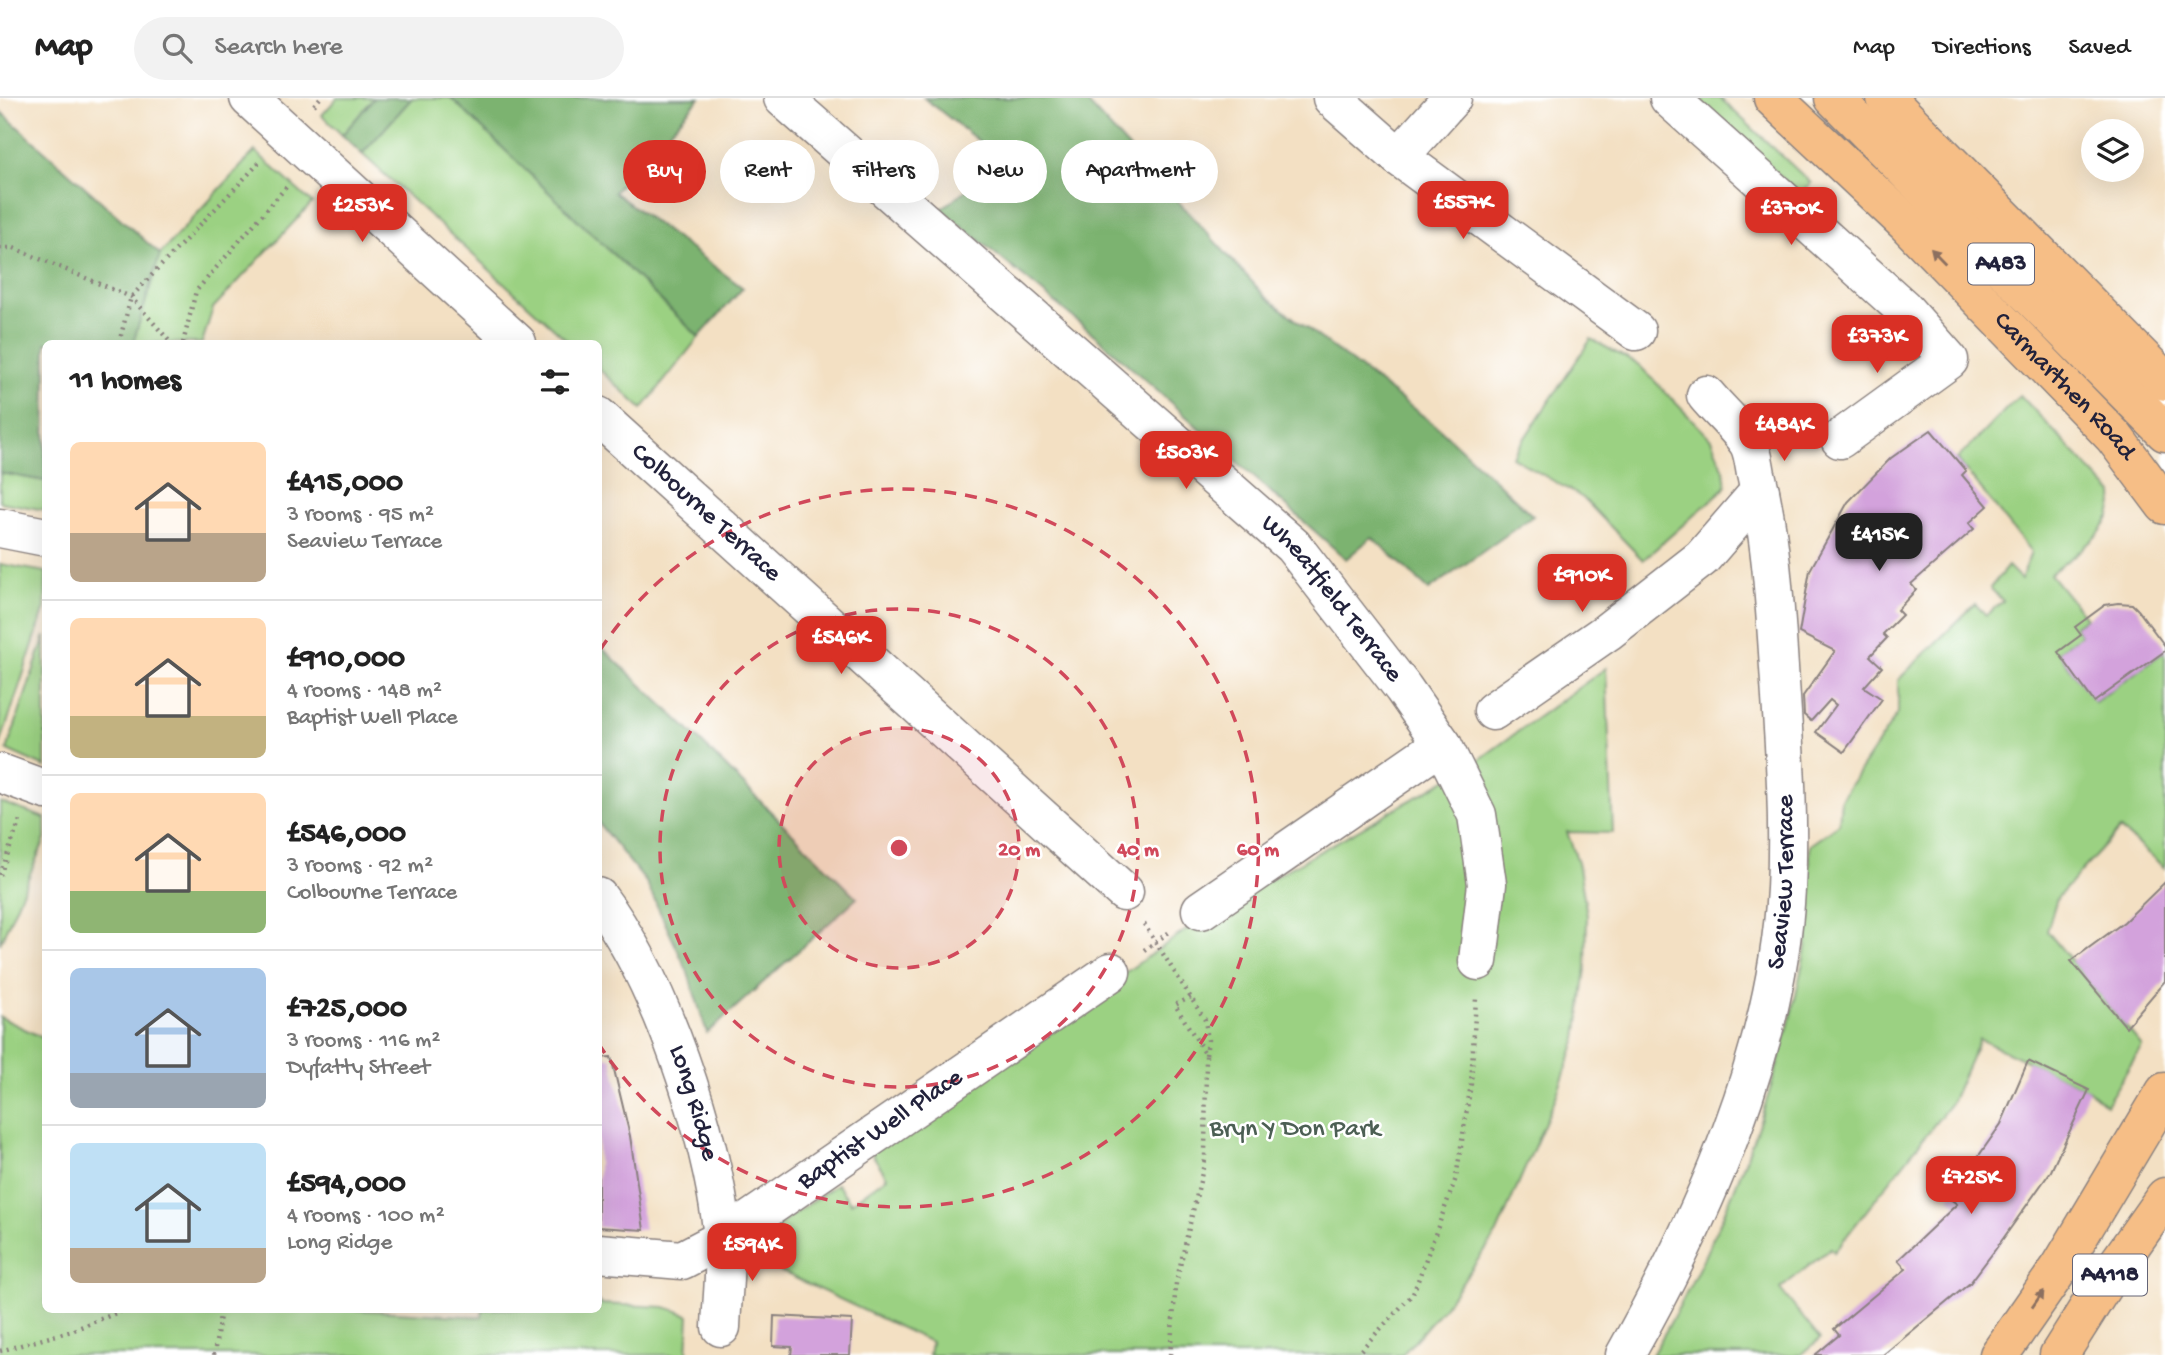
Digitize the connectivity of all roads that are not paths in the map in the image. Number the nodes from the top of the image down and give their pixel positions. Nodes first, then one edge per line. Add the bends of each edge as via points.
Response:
1 (249, 98) edge
2 (783, 98) edge
3 (1332, 98) edge
4 (1452, 98) edge
5 (1669, 98) edge
6 (1773, 98) edge
7 (1834, 98) edge
8 (1877, 98) edge
9 (1886, 98) edge
10 (1399, 157) junction
11 (1636, 331) dead end
12 (514, 340) edge
13 (2165, 381) edge
14 (1706, 396) dead end
15 (2165, 403) edge
16 (602, 420) edge
17 (2165, 432) edge
18 (1840, 439) dead end
19 (1760, 491) junction
20 (2165, 505) edge
21 (0, 528) edge
22 (42, 536) edge
23 (1493, 712) dead end
24 (1442, 744) junction
25 (1124, 892) road end
26 (602, 902) edge
27 (1201, 910) road end
28 (1478, 961) road end
29 (1111, 972) road end
30 (2165, 1091) edge
31 (2165, 1197) edge
32 (724, 1238) junction
33 (602, 1254) edge
34 (721, 1327) dead end
35 (1625, 1355) edge
36 (1999, 1355) edge
37 (2059, 1355) edge

1 - 12 street
2 - 24 street, Wheatfield Terrace via 1293,546
3 - 10 street
4 - 10 street
5 - 18 street via 1903,308 1949,360
20 -> 6 main road, Carmarthen Road / A483 via 2114,437 1906,223
7 - 17 main road, A483
8 - 15 street via 1899,135
9 - 13 main road, A483
10 - 11 street
14 - 19 street, Seaview Terrace via 1749,444
16 - 25 street, Colbourne Terrace
19 - 23 street via 1702,558
19 - 35 street, Seaview Terrace via 1773,572 1788,817 1778,964 1765,1035 1741,1105 1671,1275
21 - 22 street
24 - 27 street
24 - 28 street, Wheatfield Terrace via 1477,815 1487,884
26 - 32 street, Long Ridge via 657,1003 697,1107
29 - 32 street, Baptist Well Place
36 -> 30 main road, A4118 via 2061,1266
31 - 37 main road, A4118
32 - 33 street, Baptist Well Place via 682,1260
32 - 34 street, Long Ridge

